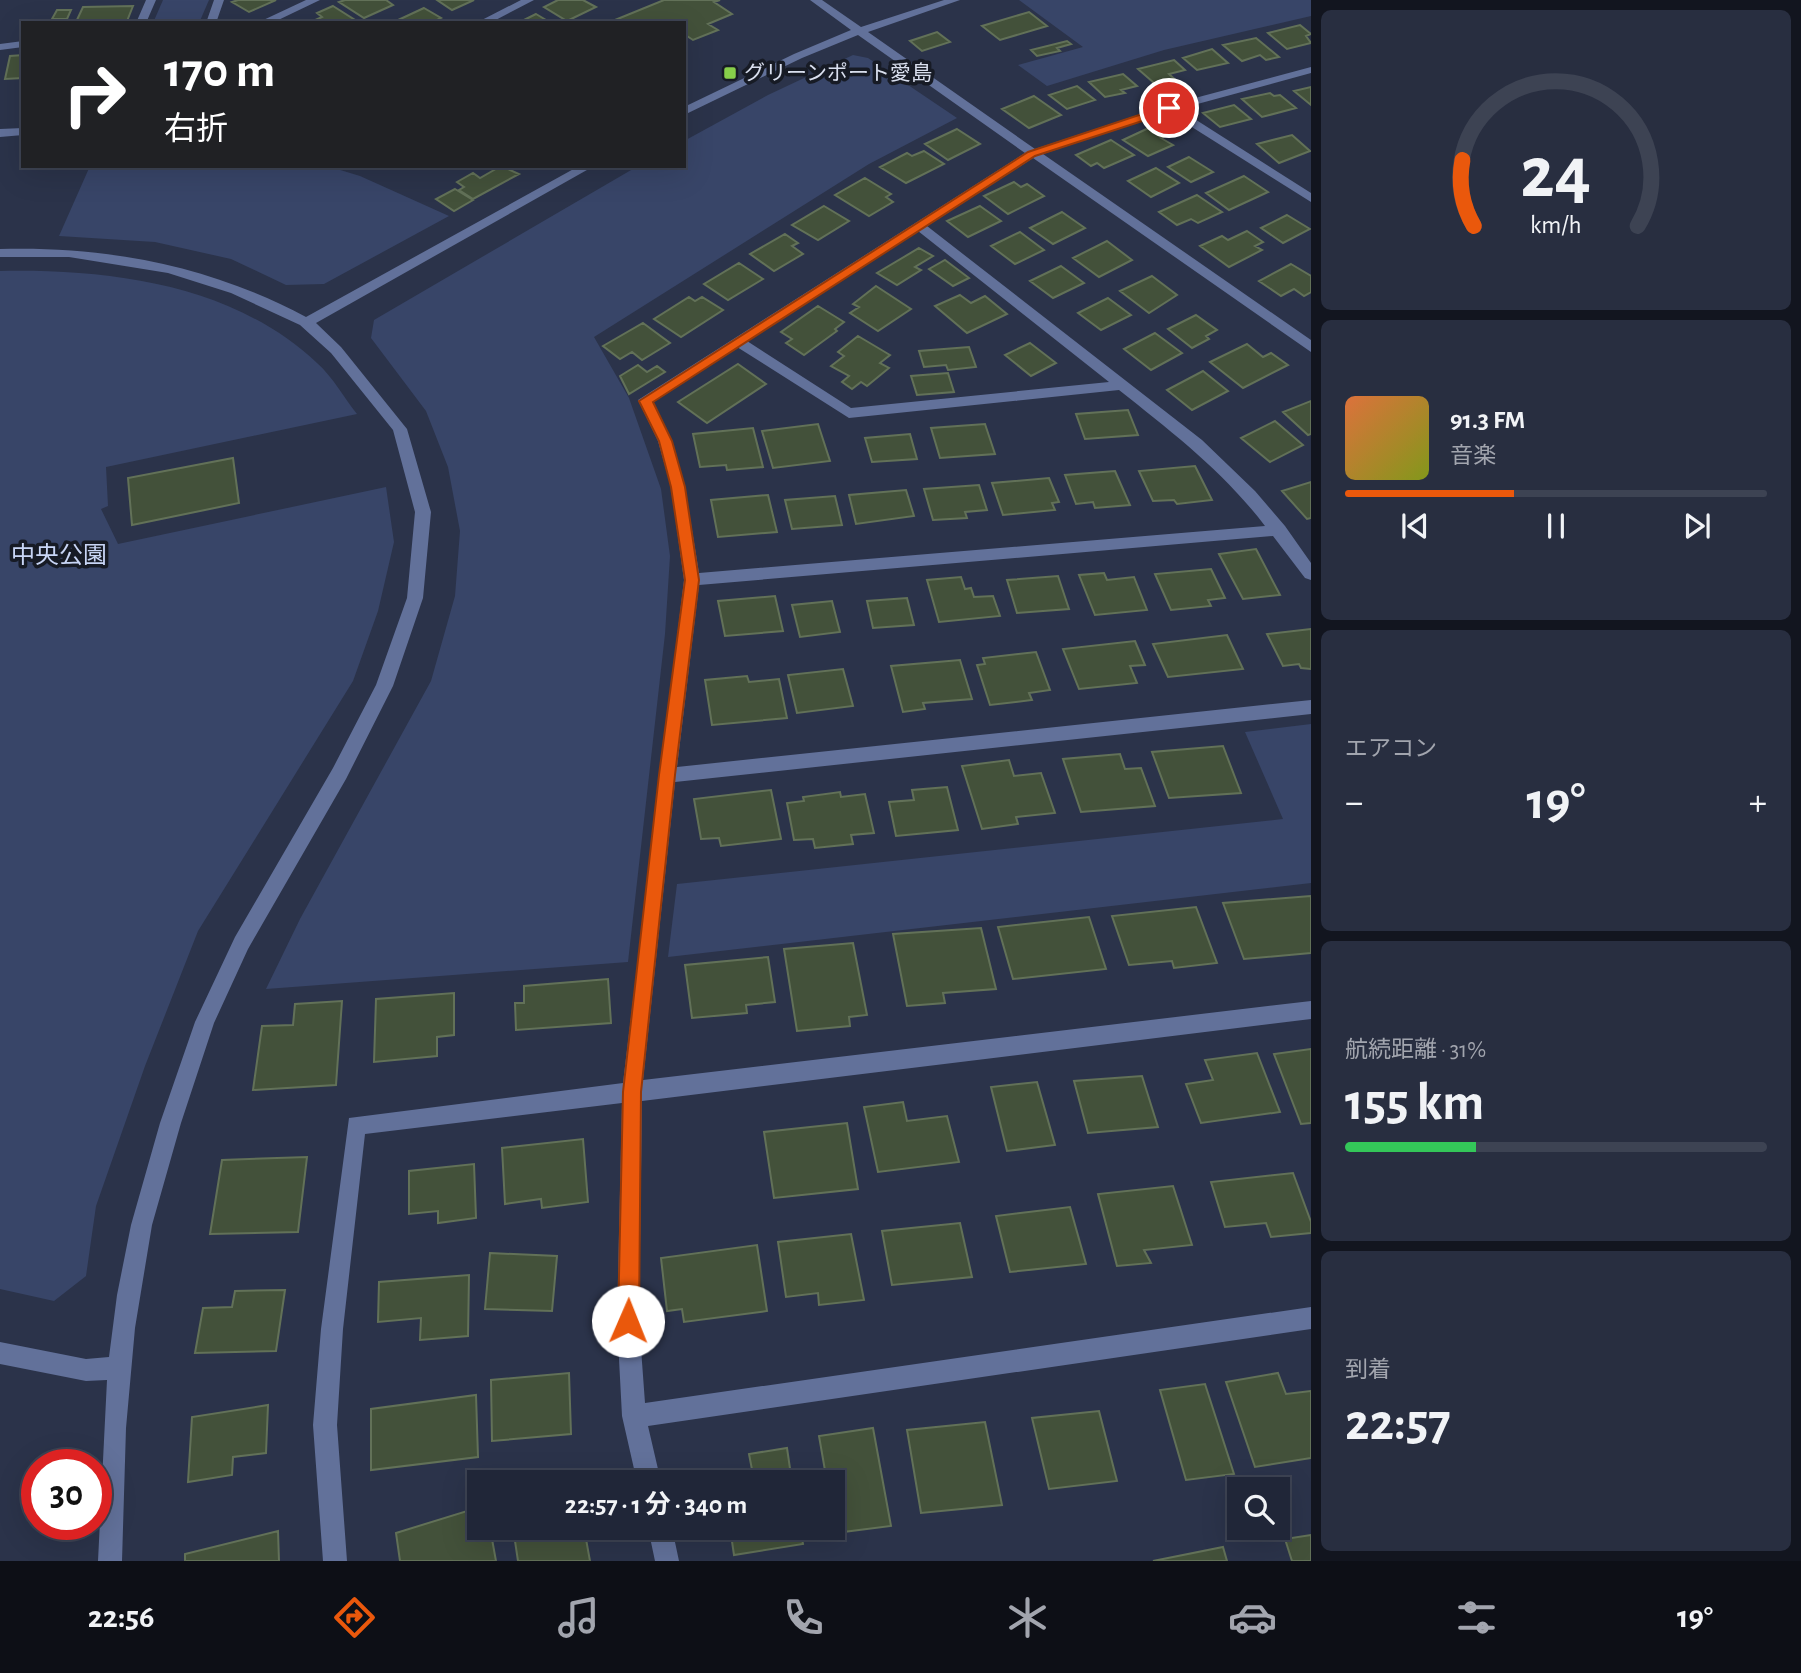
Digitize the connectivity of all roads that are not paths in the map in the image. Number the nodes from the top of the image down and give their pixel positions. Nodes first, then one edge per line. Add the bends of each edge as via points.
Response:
1 (151, 0) edge
2 (219, 0) edge
3 (315, 0) edge
4 (528, 0) edge
5 (815, 0) edge
6 (955, 0) edge
7 (142, 21) edge
8 (212, 21) edge
9 (267, 21) edge
10 (485, 21) edge
11 (857, 32) junction
12 (21, 44) edge
13 (0, 47) edge
14 (1311, 70) edge
15 (1169, 108) junction
16 (686, 111) edge
17 (21, 131) edge
18 (0, 133) edge
19 (1031, 154) junction
20 (583, 168) edge
21 (1311, 185) edge
22 (1297, 189) junction
23 (1311, 198) edge
24 (918, 225) junction
25 (0, 253) edge
26 (306, 323) junction
27 (737, 341) junction
28 (1311, 347) edge
29 (1124, 386) junction
30 (1280, 530) junction
31 (1311, 574) edge
32 (692, 580) junction
33 (1311, 707) edge
34 (667, 775) junction
35 (1311, 1010) edge
36 (632, 1092) junction
37 (1311, 1318) edge
38 (0, 1353) edge
39 (118, 1368) junction
40 (634, 1416) junction
41 (646, 1470) edge
42 (663, 1540) edge
43 (110, 1561) edge
44 (335, 1561) edge
45 (667, 1561) edge

1 - 7 street
2 - 8 street
3 - 9 street
4 - 10 street
5 - 11 street
6 - 11 street
11 - 16 street via 775,66
11 - 19 street
12 - 13 street
14 - 15 street
15 - 19 street
15 - 22 street
17 - 18 street
19 - 24 street
19 - 28 street
20 - 26 street
21 - 22 street
22 - 23 street
24 - 27 street
24 - 29 street
25 - 26 street via 101,256 184,271 222,283
26 - 39 street via 370,385 410,448 422,488 420,582 390,681 233,959 208,1015 153,1186 128,1290
27 - 29 street via 849,413
27 - 32 street via 645,401 665,441 678,487
29 - 30 street via 1197,444
30 - 31 street
30 - 32 street
32 - 34 street
33 - 34 street
34 - 36 street
35 - 36 street
36 - 40 street via 628,1321
36 - 44 street via 356,1125 331,1329 326,1424
37 - 40 street
38 - 39 street via 86,1370
39 - 43 street
40 - 41 street
42 - 45 street

